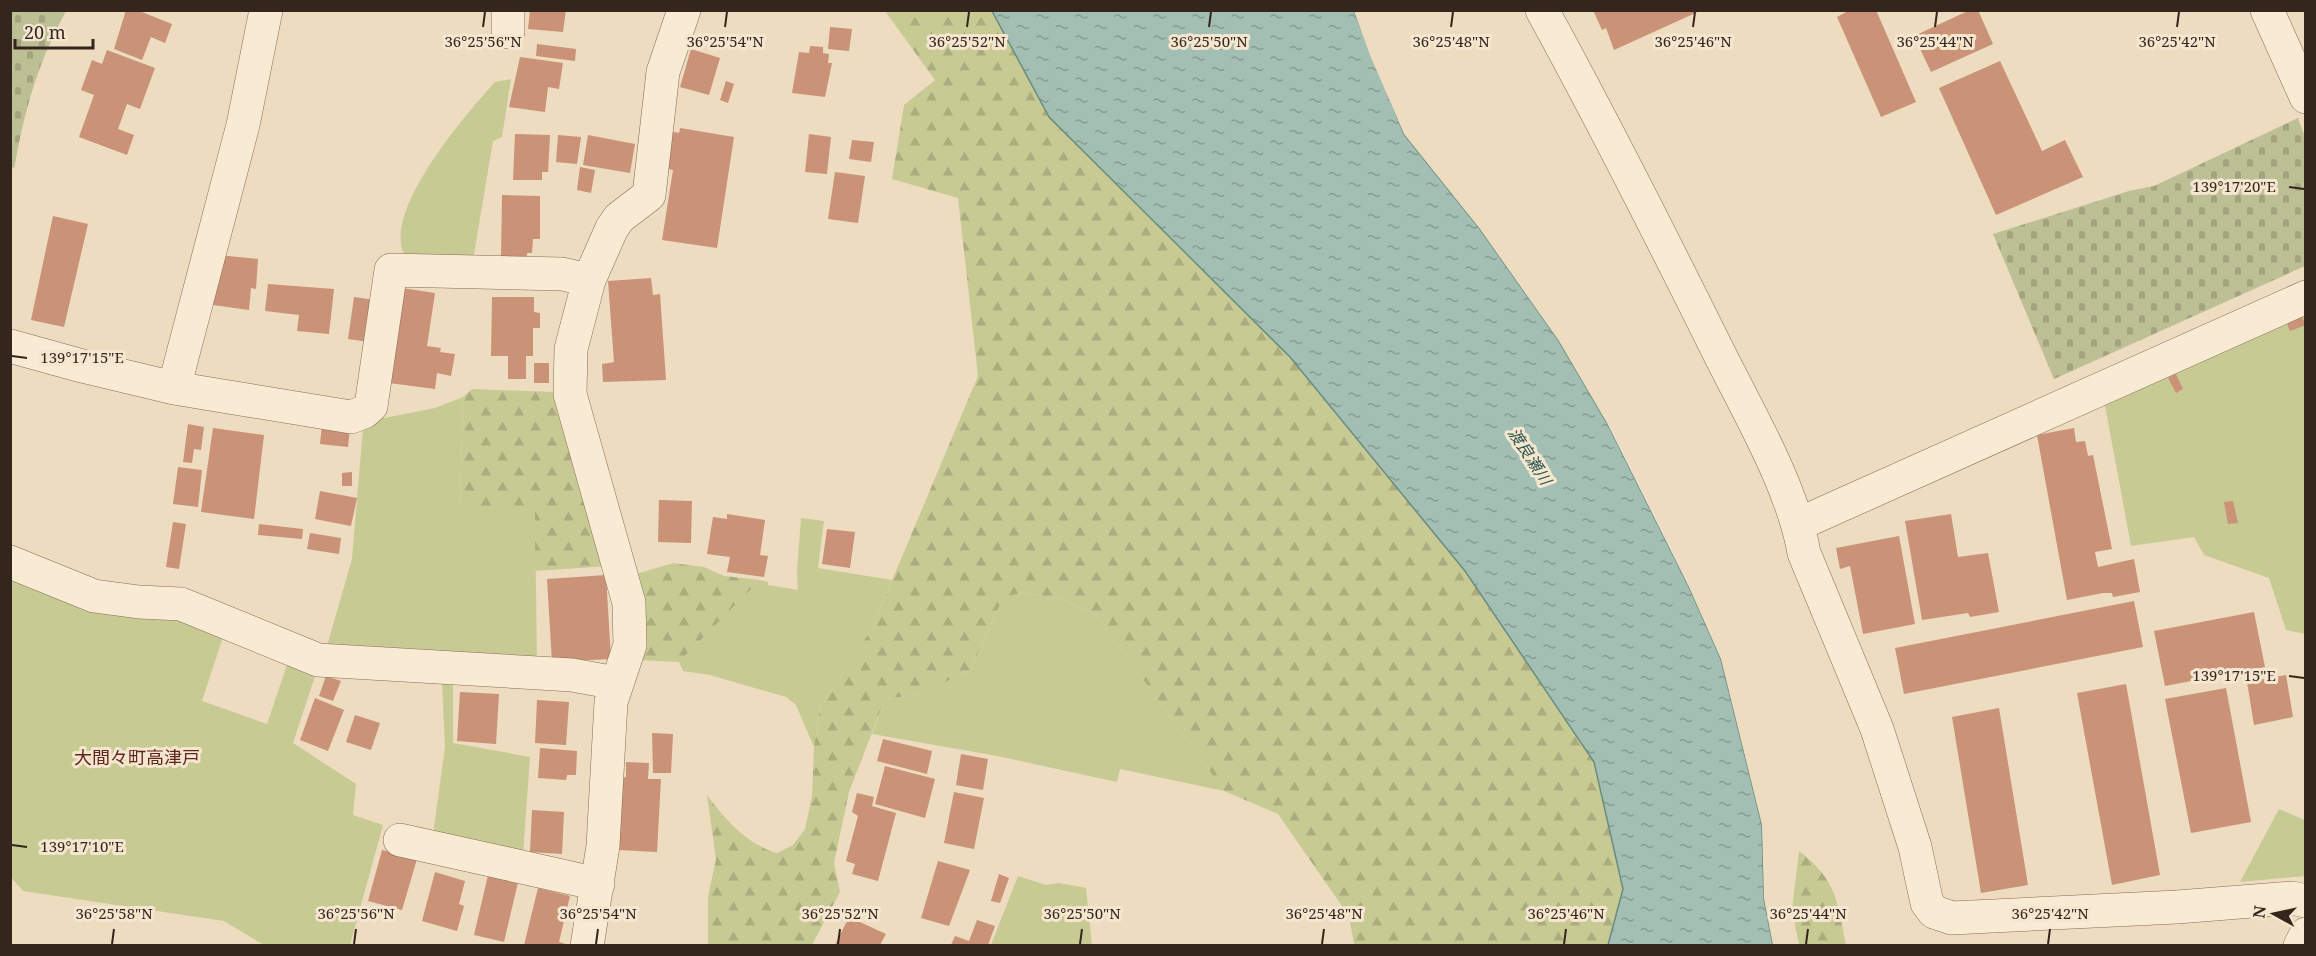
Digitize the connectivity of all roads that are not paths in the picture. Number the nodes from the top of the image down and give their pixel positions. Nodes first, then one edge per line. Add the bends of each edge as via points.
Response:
1 (266, 10) edge
2 (684, 10) edge
3 (1542, 10) edge
4 (2267, 10) edge
5 (2304, 92) edge
6 (589, 280) junction
7 (2306, 297) edge
8 (10, 346) edge
9 (174, 388) junction
10 (1799, 524) junction
11 (10, 562) edge
12 (616, 683) junction
13 (400, 840) dead end
14 (598, 884) junction
15 (2306, 902) edge
16 (2306, 934) edge
17 (587, 945) edge
18 (2300, 945) edge

1 - 9 street via 247,108
2 - 6 street via 663,72 649,195 612,228
3 - 10 street via 1704,323
4 - 5 street
6 - 9 street via 562,274 391,270 371,406 351,417
6 - 12 street via 571,349 570,382 590,470 629,603 630,645
7 - 10 street
8 - 9 street
10 - 15 street via 1804,553 1877,729 1915,847 1927,903 1934,912 1952,918 2292,898
11 - 12 street via 94,596 181,604 318,660 572,675
12 - 14 street via 608,730
13 - 14 street
14 - 17 street
16 - 18 street

